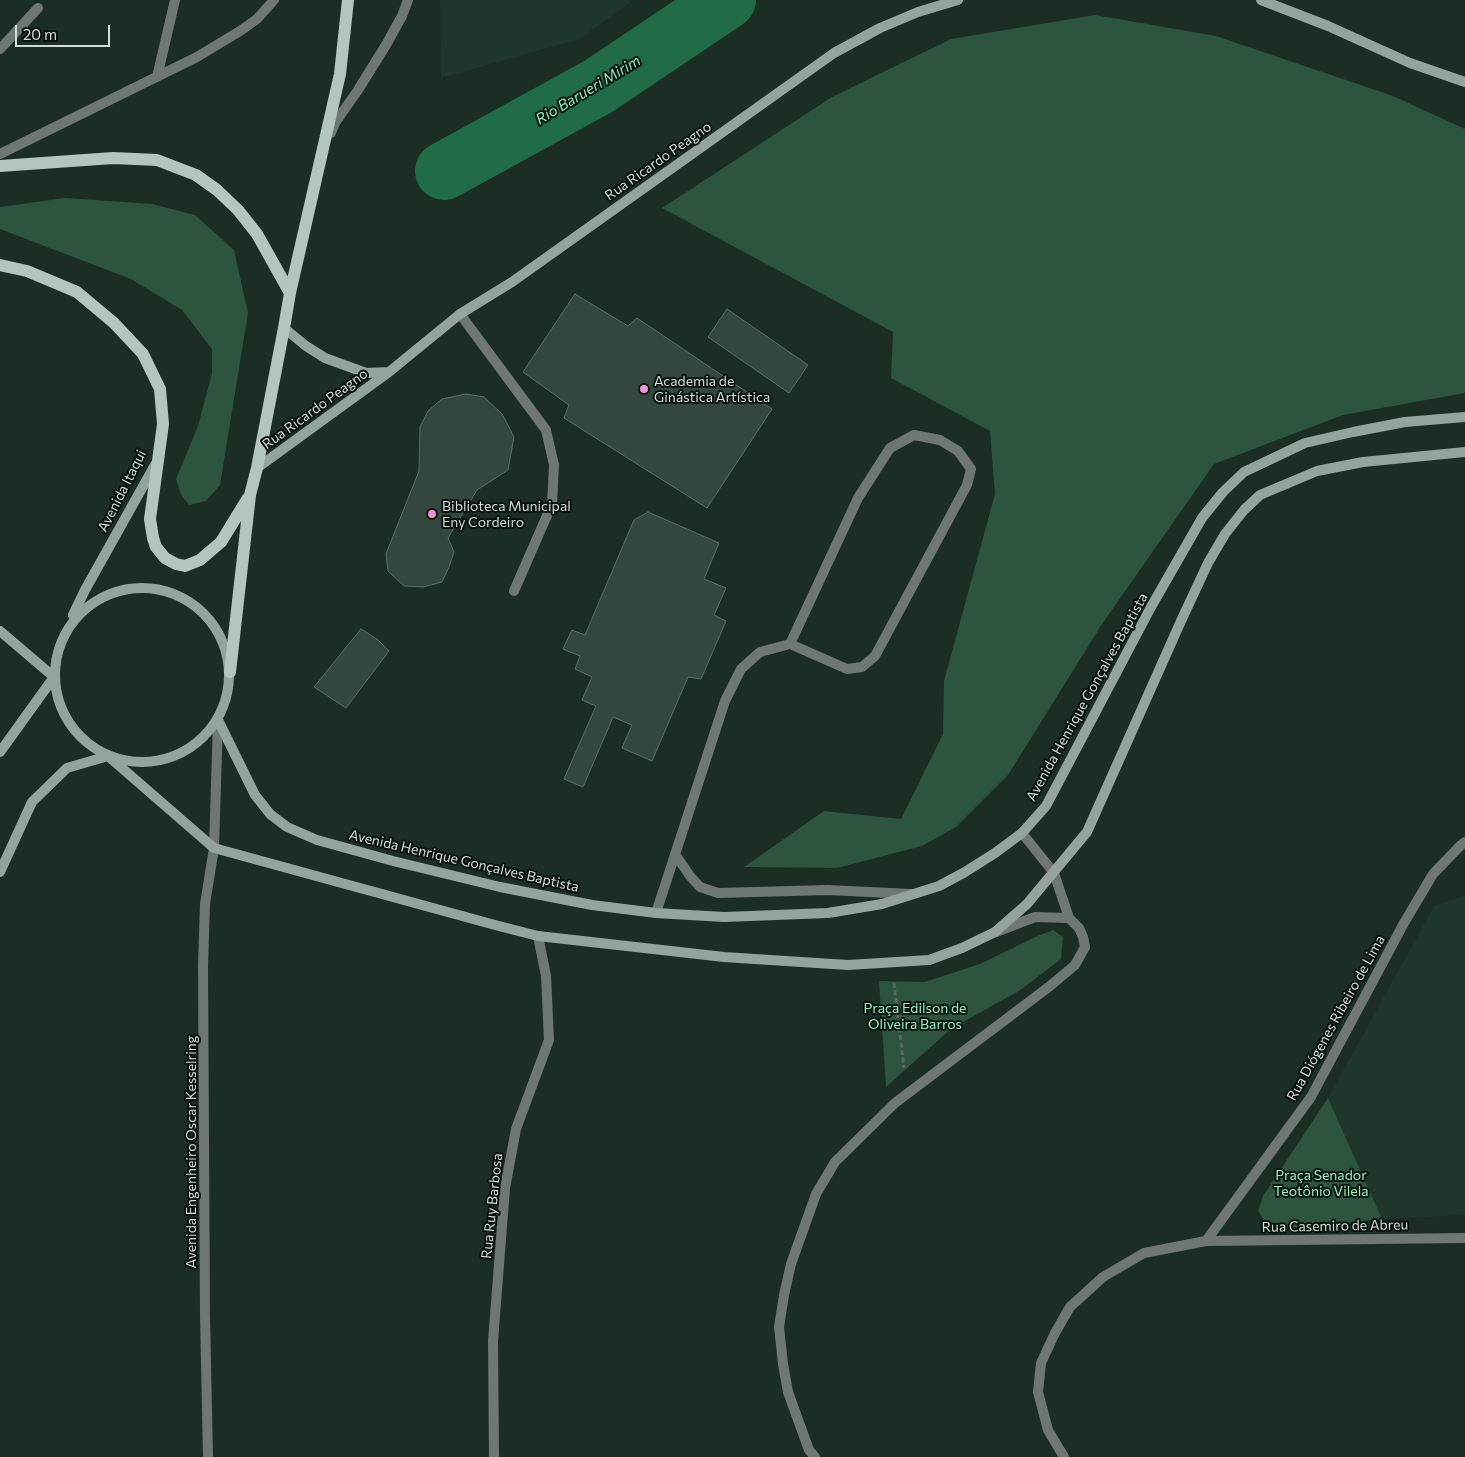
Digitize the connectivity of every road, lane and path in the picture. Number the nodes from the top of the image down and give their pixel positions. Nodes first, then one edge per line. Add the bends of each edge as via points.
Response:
1 (174, 0) edge
2 (274, 0) edge
3 (348, 0) edge
4 (408, 0) edge
5 (958, 0) edge
6 (1261, 0) edge
7 (38, 8) dead end
8 (0, 49) edge
9 (157, 77) junction
10 (1465, 82) edge
11 (0, 154) edge
12 (0, 166) edge
13 (319, 169) junction
14 (0, 265) edge
15 (290, 293) junction
16 (460, 314) junction
17 (284, 328) junction
18 (389, 372) junction
19 (1465, 417) edge
20 (1465, 452) edge
21 (157, 462) junction
22 (257, 468) junction
23 (250, 495) junction
24 (514, 591) dead end
25 (66, 629) junction
26 (0, 631) edge
27 (790, 644) junction
28 (230, 672) junction
29 (54, 677) junction
30 (218, 720) junction
31 (0, 752) edge
32 (108, 756) junction
33 (1022, 833) junction
34 (1465, 842) edge
35 (214, 848) junction
36 (675, 854) junction
37 (0, 872) edge
38 (1054, 873) junction
39 (911, 894) junction
40 (656, 913) junction
41 (1069, 918) junction
42 (995, 932) junction
43 (538, 936) junction
44 (892, 963) junction
45 (906, 1094) junction
46 (1465, 1238) edge
47 (1206, 1241) junction
48 (208, 1457) edge
49 (494, 1457) edge
50 (815, 1457) edge
51 (1064, 1457) edge

1 - 9 street
2 - 9 street via 240,32
3 - 13 main road via 340,74
4 - 13 street via 402,16 335,123
5 - 16 main road, Rua Ricardo Peagno via 880,28 834,53 512,282
6 - 10 main road via 1410,63
7 - 8 street
9 - 11 street
12 - 15 main road via 113,158 157,160 196,175 217,190 244,218
13 - 15 main road
14 - 21 main road, Avenida Itaqui via 27,271 77,292 114,323 143,354 160,389 163,424
15 - 17 main road
16 - 18 main road, Rua Ricardo Peagno
16 - 24 street via 546,430 554,465 552,504
17 - 18 main road, Rua Ricardo Peagno via 325,358 366,373
17 - 22 main road
18 - 22 main road, Rua Ricardo Peagno
19 - 33 main road, Avenida Henrique Gonçalves Baptista via 1405,422 1305,443 1244,472 1230,485 1202,518 1046,806
20 - 38 main road via 1363,462 1317,471 1260,495 1244,510 1208,563 1087,832
21 - 23 main road via 150,518 152,533 156,547 165,558 176,564 185,566 200,560 221,542
21 - 25 main road, Avenida Itaqui
22 - 23 main road
23 - 28 main road
25 - 28 main road via 82,610 103,596 126,588 160,589 197,606 214,625 226,647
25 - 29 main road via 57,652
26 - 29 main road
27 - 27 street via 858,498 890,448 914,435 940,440 958,451 971,469 967,485 875,656 862,667 847,669
27 - 36 street via 760,652 741,669 725,701
28 - 30 main road via 228,697
29 - 31 main road
29 - 32 main road via 58,702 70,724 87,743
30 - 32 main road via 202,739 182,754 158,761 133,762
30 - 35 street, Avenida Engenheiro Oscar Kesselring
30 - 40 main road, Avenida Henrique Gonçalves Baptista via 255,795 270,814 287,827 318,840 392,862 592,905
32 - 35 main road
32 - 37 main road via 67,768 32,802
33 - 38 street
33 - 39 main road, Avenida Henrique Gonçalves Baptista via 939,886
34 - 47 street, Rua Diógenes Ribeiro de Lima via 1433,874 1423,890 1311,1097
35 - 43 main road
35 - 48 street, Avenida Engenheiro Oscar Kesselring via 205,904 204,965
36 - 39 street via 700,887 718,893 828,890
36 - 40 street
38 - 41 street
38 - 42 main road via 1027,904
39 - 40 main road, Avenida Henrique Gonçalves Baptista via 882,904 828,913 724,917
41 - 42 street via 1036,918
41 - 45 street via 1081,933 1085,947 1074,965
42 - 44 main road via 929,960
43 - 44 main road via 724,957 848,965
43 - 49 street, Rua Ruy Barbosa via 546,976 549,1040 516,1129 505,1188 493,1341
44 - 45 path
45 - 50 street via 835,1162 816,1194 789,1271 779,1327 783,1364 788,1392 809,1450
46 - 47 street, Rua Casemiro de Abreu
47 - 51 street via 1144,1253 1103,1277 1070,1307 1041,1363 1038,1392 1048,1430

